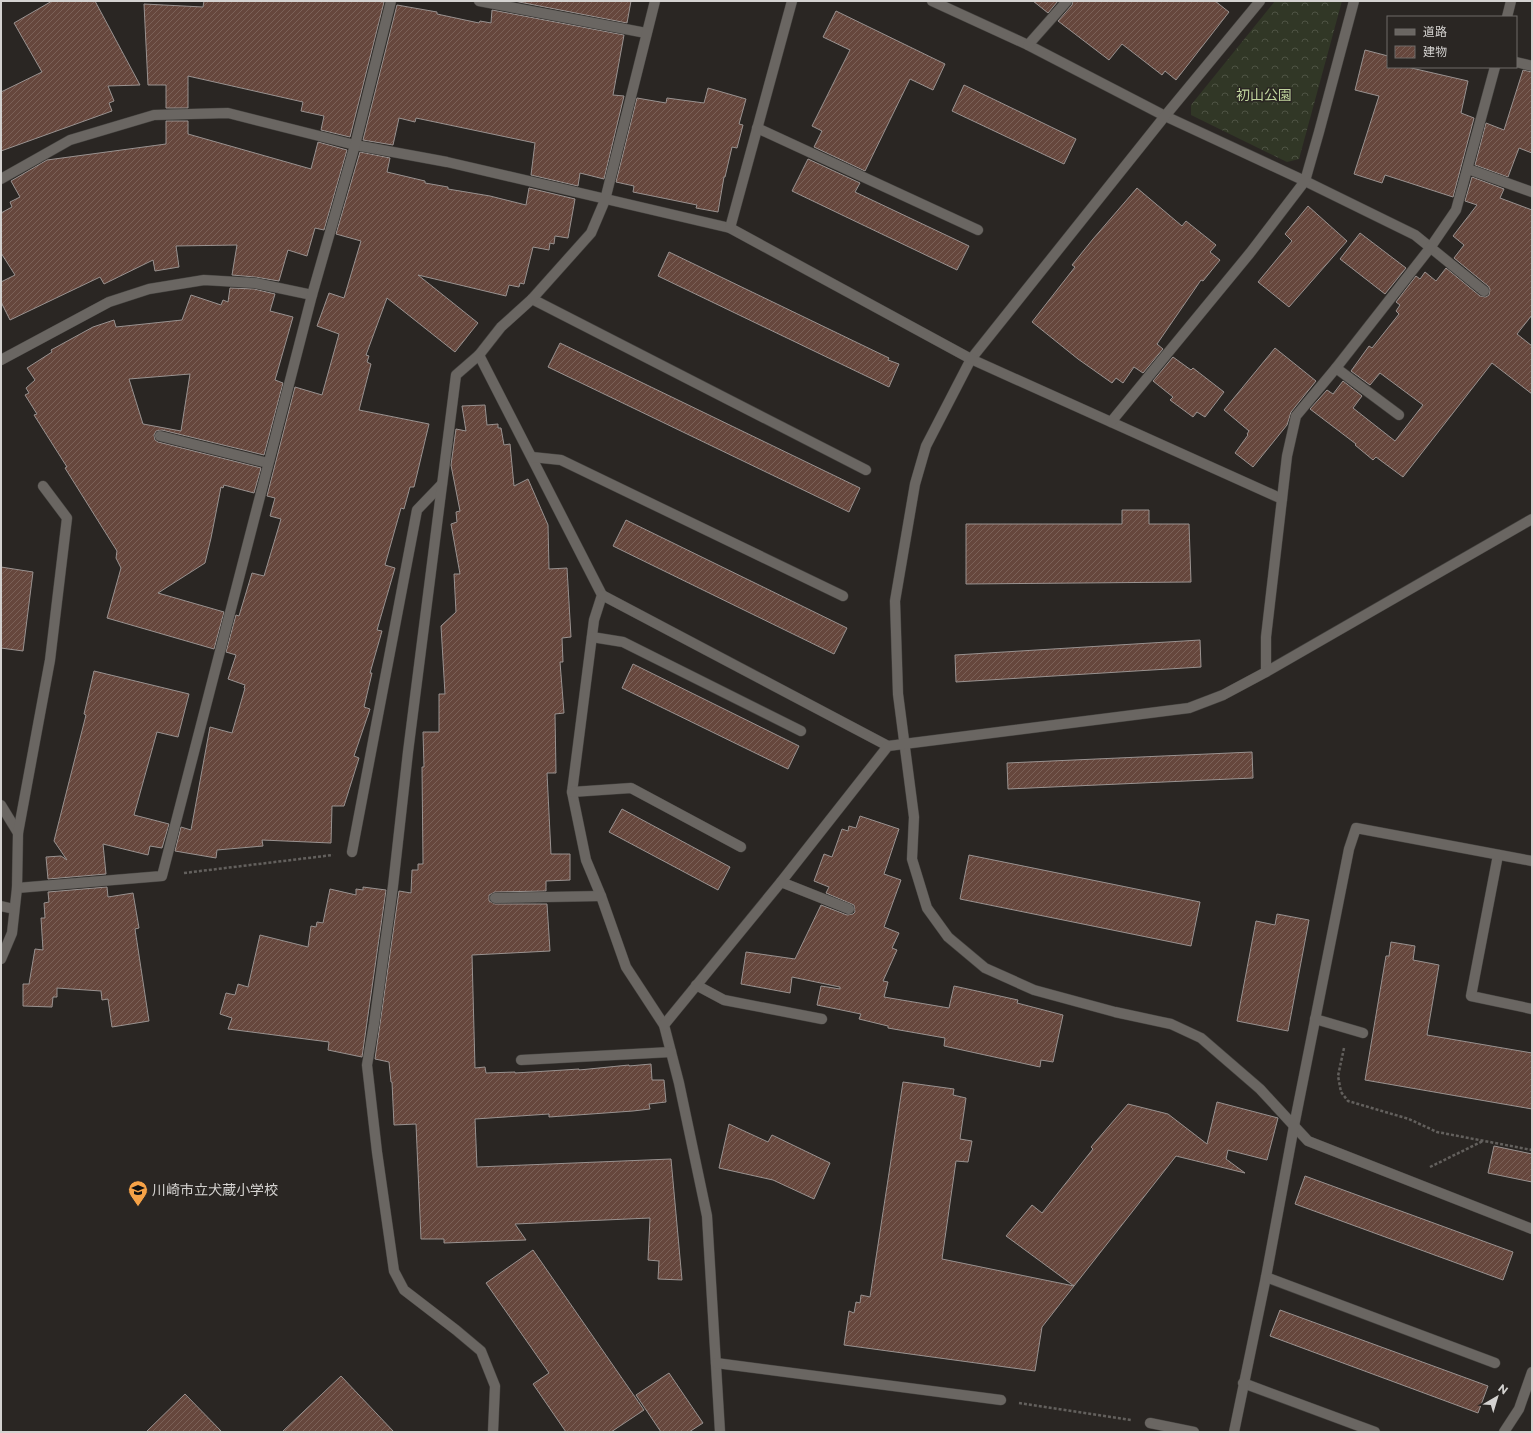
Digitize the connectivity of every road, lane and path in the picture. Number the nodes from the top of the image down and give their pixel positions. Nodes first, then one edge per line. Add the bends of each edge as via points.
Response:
1 (391, 1) edge
2 (479, 1) edge
3 (655, 1) edge
4 (792, 1) edge
5 (932, 1) edge
6 (1067, 1) edge
7 (1260, 1) edge
8 (1354, 1) edge
9 (1511, 1) edge
10 (1507, 16) edge
11 (646, 33) junction
12 (1028, 45) junction
13 (1517, 62) edge
14 (1532, 66) edge
15 (1496, 68) edge
16 (1165, 116) junction
17 (757, 128) junction
18 (355, 145) junction
19 (1468, 169) junction
20 (1, 179) edge
21 (1304, 181) junction
22 (1532, 192) edge
23 (605, 200) junction
24 (730, 228) junction
25 (978, 230) dead end
26 (1430, 248) junction
27 (1484, 291) dead end
28 (312, 294) junction
29 (532, 299) junction
30 (479, 355) junction
31 (971, 359) junction
32 (1, 360) edge
33 (1336, 368) junction
34 (1399, 415) dead end
35 (1112, 422) junction
36 (160, 436) dead end
37 (532, 457) junction
38 (268, 463) junction
39 (866, 470) dead end
40 (442, 484) junction
41 (43, 486) dead end
42 (1282, 499) junction
43 (1532, 519) edge
44 (602, 596) junction
45 (843, 596) dead end
46 (592, 637) junction
47 (1266, 672) junction
48 (801, 731) dead end
49 (904, 744) junction
50 (888, 746) junction
51 (572, 792) junction
52 (1, 805) edge
53 (18, 833) junction
54 (741, 847) dead end
55 (352, 852) joint
56 (1498, 855) junction
57 (1532, 861) edge
58 (162, 876) junction
59 (781, 882) junction
60 (17, 888) junction
61 (601, 896) junction
62 (495, 898) dead end
63 (1, 906) edge
64 (14, 909) junction
65 (849, 909) dead end
66 (1, 959) edge
67 (696, 985) junction
68 (1532, 1009) edge
69 (822, 1019) dead end
70 (1315, 1019) junction
71 (664, 1025) junction
72 (1348, 1028) junction
73 (1363, 1033) dead end
74 (671, 1052) junction
75 (521, 1060) dead end
76 (1294, 1126) junction
77 (1483, 1141) junction
78 (1532, 1150) edge
79 (1429, 1168) dead end
80 (1532, 1229) edge
81 (1266, 1277) junction
82 (716, 1363) junction
83 (1495, 1363) dead end
84 (1532, 1376) edge
85 (1243, 1383) junction
86 (1001, 1400) joint
87 (1150, 1422) joint
88 (493, 1432) edge
89 (720, 1432) edge
90 (1194, 1432) edge
91 (1234, 1432) edge
92 (1374, 1432) edge
93 (1504, 1432) edge

1 - 18 street
2 - 11 street
3 - 11 street
4 - 17 street
5 - 12 street
6 - 12 street
7 - 16 street
8 - 21 street
9 - 10 street
11 - 23 street
12 - 16 street
13 - 14 street
15 - 19 street
16 - 21 street
16 - 31 street
17 - 24 street
17 - 25 street
18 - 20 street via 228,113 154,115 70,140
18 - 23 street via 447,162
18 - 28 street
19 - 22 street
19 - 26 street via 1456,210
21 - 26 street via 1415,235
21 - 35 street via 1250,253
23 - 24 street
23 - 29 street via 591,233
24 - 31 street
26 - 27 street
26 - 33 street
28 - 32 street via 255,283 204,280 148,289 109,302
28 - 38 street
29 - 30 street via 501,327
29 - 39 street
30 - 37 street
30 - 40 street via 456,375
31 - 35 street
31 - 49 street via 926,446 915,484 904,541 895,601 898,694
33 - 34 street
33 - 42 street via 1296,416 1287,456
35 - 42 street
36 - 38 street
37 - 44 street
37 - 45 street via 561,460
38 - 58 street
40 - 55 street via 417,510
40 - 88 street via 393,886 367,1065 394,1271 404,1290 481,1351 495,1386
41 - 53 street via 67,518 50,660
42 - 47 street via 1266,637
43 - 47 street
44 - 46 street via 594,620
44 - 50 street
46 - 48 street via 623,642
46 - 51 street
47 - 49 street via 1223,695 1189,708
49 - 50 street
49 - 76 street via 914,817 912,859 927,908 948,937 985,968 1034,990 1171,1024 1201,1038 1260,1089
50 - 59 street
51 - 54 street via 631,788
51 - 61 street via 586,860
52 - 53 street
53 - 60 street
55 - 58 path
56 - 57 street
56 - 68 street via 1471,996
56 - 70 street via 1356,828 1349,849
58 - 60 street
59 - 65 street
59 - 67 street
60 - 64 street
61 - 62 street
61 - 71 street via 626,967
63 - 64 street
64 - 66 street via 12,933
67 - 69 street via 724,1000
67 - 71 street
70 - 72 street
70 - 76 street
71 - 74 street
72 - 73 street
72 - 77 path via 1338,1076 1341,1092 1348,1101 1409,1119 1437,1132
74 - 75 street
74 - 82 street via 707,1216
76 - 80 street via 1308,1141
76 - 81 street
77 - 78 path
77 - 79 path
81 - 83 street
81 - 85 street
82 - 86 street
82 - 89 street
84 - 93 street via 1520,1409
85 - 91 street
85 - 92 street
86 - 87 path
87 - 90 street

